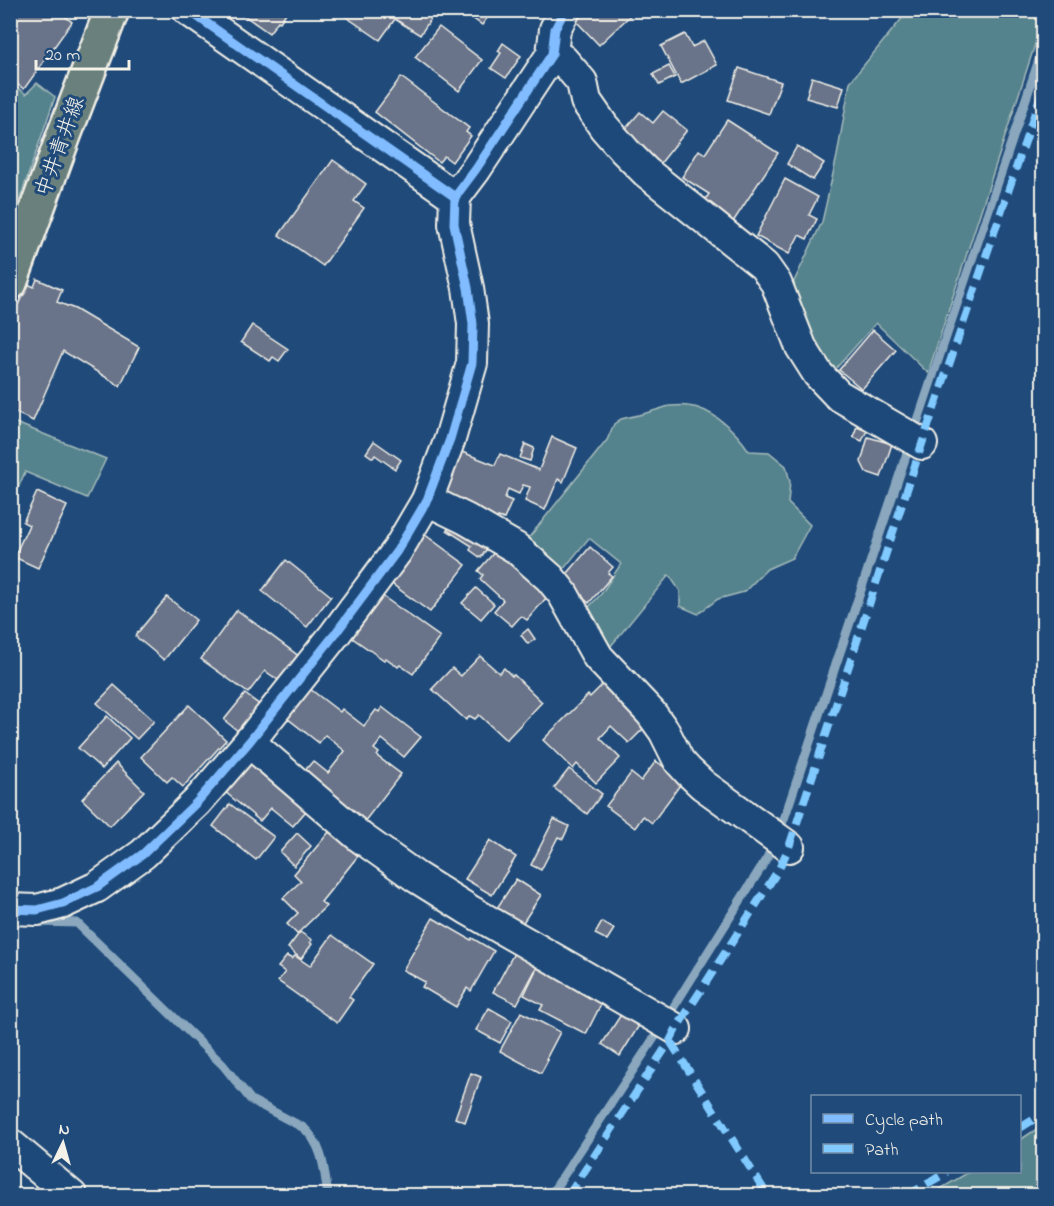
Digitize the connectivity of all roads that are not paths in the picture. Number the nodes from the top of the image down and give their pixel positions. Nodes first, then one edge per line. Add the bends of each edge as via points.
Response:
1 (112, 10) edge
2 (188, 10) edge
3 (565, 10) edge
4 (552, 54) junction
5 (455, 197) junction
6 (10, 283) edge
7 (922, 444) dead end
8 (427, 500) junction
9 (249, 742) junction
10 (789, 847) dead end
11 (10, 909) edge
12 (676, 1029) dead end
13 (10, 1144) edge
14 (72, 1196) edge

1 - 6 main road, 中井青井線
2 - 5 street
3 - 4 street via 555,29
4 - 5 street
4 - 7 street via 563,60 582,82 586,101 625,152 764,266 776,284 801,347 818,374 838,395
5 - 8 street via 454,224 473,324 472,363
8 - 9 street via 390,560
8 - 10 street via 516,548 550,578 598,657 651,713 679,761 703,785
9 - 11 street via 198,802 143,854 106,881 63,903 37,910
9 - 12 street via 360,837 416,877
13 - 14 street

